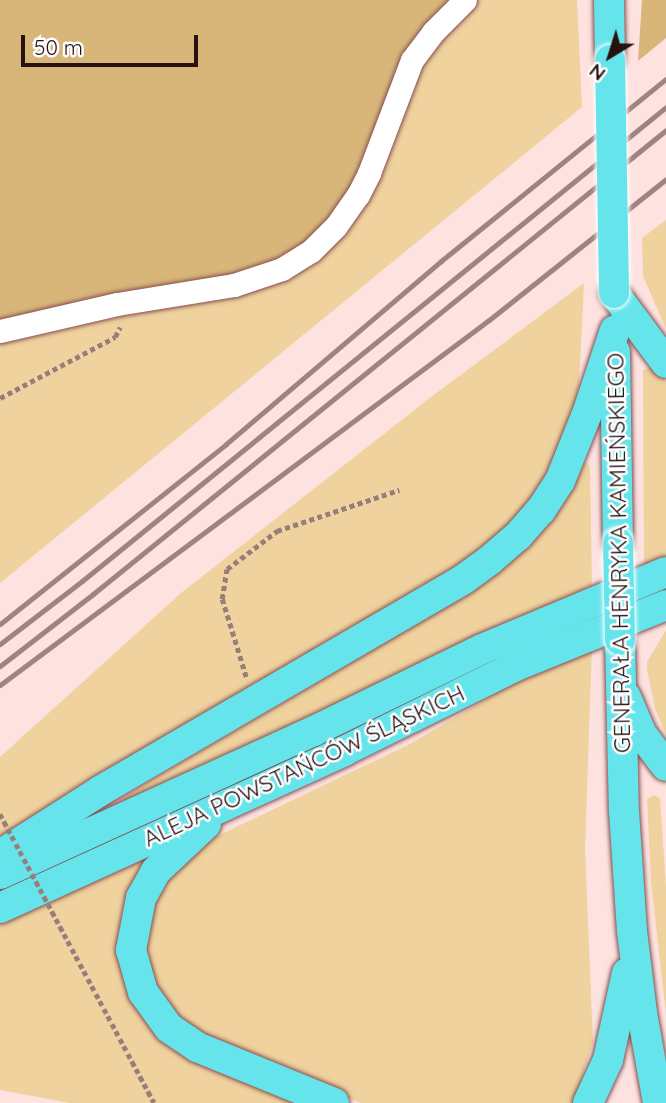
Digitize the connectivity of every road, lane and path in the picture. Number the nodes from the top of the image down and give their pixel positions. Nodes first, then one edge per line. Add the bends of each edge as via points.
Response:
1 (465, 0) edge
2 (609, 0) edge
3 (614, 293) junction
4 (134, 301) junction
5 (615, 330) junction
6 (0, 331) edge
7 (666, 363) edge
8 (0, 398) edge
9 (399, 490) dead end
10 (666, 572) edge
11 (666, 605) edge
12 (612, 621) junction
13 (620, 671) junction
14 (254, 701) junction
15 (666, 766) edge
16 (247, 794) junction
17 (0, 814) edge
18 (0, 855) edge
19 (0, 874) edge
20 (0, 908) edge
21 (632, 931) junction
22 (154, 1103) edge
23 (334, 1103) edge
24 (588, 1103) edge
25 (658, 1103) edge

1 - 4 street via 412,60 369,173 347,213 325,239 296,261 258,279
2 - 3 main road, GENERAŁA HENRYKA KAMIEŃSKIEGO, bridge
3 - 5 main road, GENERAŁA HENRYKA KAMIEŃSKIEGO
3 - 7 main road
4 - 6 street
4 - 8 path via 115,337
5 - 12 main road, GENERAŁA HENRYKA KAMIEŃSKIEGO, bridge via 618,543
5 - 14 main road via 560,481 519,536 464,579
9 - 14 path via 277,531 227,569 222,599
10 - 12 main road
11 - 12 main road
12 - 13 main road, GENERAŁA HENRYKA KAMIEŃSKIEGO
12 - 16 main road, ALEJA POWSTAŃCÓW ŚLĄSKICH
12 - 19 main road, ALEJA POWSTAŃCÓW ŚLĄSKICH via 482,649 314,732
13 - 15 main road via 633,717
13 - 21 main road, GENERAŁA HENRYKA KAMIEŃSKIEGO
14 - 18 main road
16 - 20 main road, ALEJA POWSTAŃCÓW ŚLĄSKICH
16 - 23 main road via 156,871 135,918 133,964 150,1005 181,1037 215,1057
17 - 22 path, bridge
21 - 24 main road via 619,1018 608,1060
21 - 25 main road, GENERAŁA HENRYKA KAMIEŃSKIEGO

